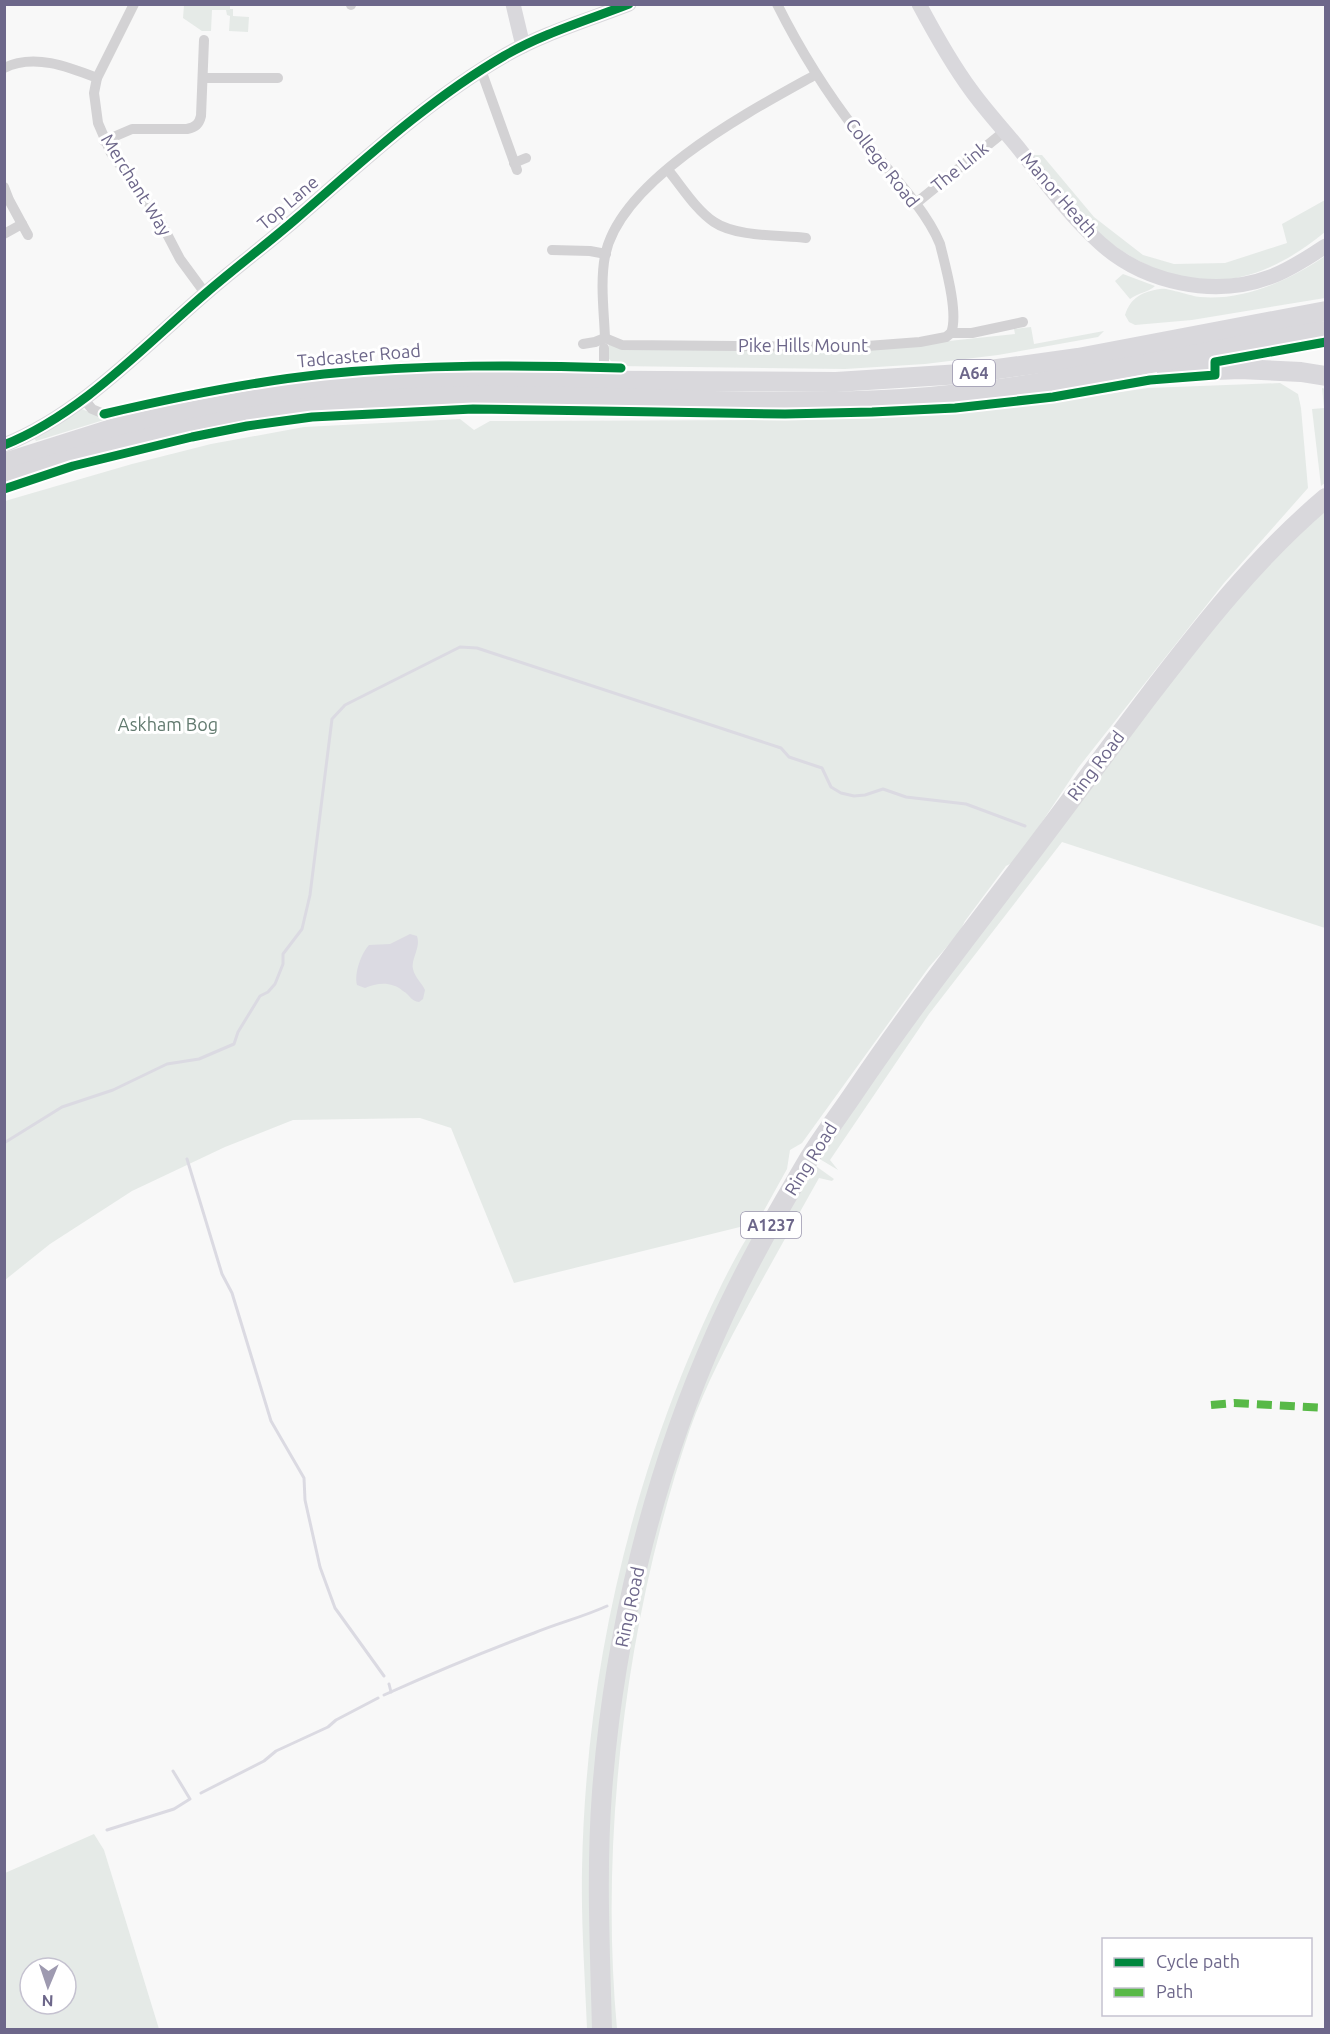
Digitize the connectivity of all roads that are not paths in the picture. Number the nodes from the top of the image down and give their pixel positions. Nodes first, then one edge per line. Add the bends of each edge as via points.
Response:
1 (134, 4) edge
2 (513, 4) edge
3 (629, 4) edge
4 (777, 4) edge
5 (919, 4) edge
6 (204, 40) dead end
7 (523, 46) junction
8 (4, 68) edge
9 (481, 70) junction
10 (815, 75) junction
11 (97, 78) junction
12 (203, 78) junction
13 (278, 78) dead end
14 (1005, 131) junction
15 (105, 141) junction
16 (526, 158) dead end
17 (668, 170) junction
18 (4, 187) edge
19 (915, 204) junction
20 (22, 224) junction
21 (4, 234) edge
22 (28, 235) dead end
23 (806, 238) dead end
24 (1326, 246) edge
25 (552, 250) dead end
26 (606, 254) junction
27 (205, 293) junction
28 (1326, 311) edge
29 (1023, 322) dead end
30 (1326, 331) edge
31 (951, 333) junction
32 (604, 343) junction
33 (583, 344) dead end
34 (604, 368) junction
35 (621, 368) dead end
36 (1100, 373) junction
37 (1326, 376) edge
38 (83, 398) junction
39 (4, 445) edge
40 (4, 463) edge
41 (4, 480) edge
42 (1326, 498) edge
43 (602, 2030) edge

1 - 11 street, Merchant Way
2 - 7 street
3 - 7 street, Top Lane
4 - 10 street, College Road
5 - 14 street, Manor Heath via 952,63
6 - 12 street
7 - 9 street, Top Lane
8 - 11 street via 40,62
9 - 16 street via 516,167
9 - 27 street, Top Lane via 394,135
10 - 17 street via 706,139
10 - 19 street, College Road
11 - 15 street, Merchant Way via 94,107
12 - 13 street
12 - 15 street via 201,116 194,128 132,129
14 - 19 street, The Link
14 - 24 street, Manor Heath via 1084,228 1117,257 1146,273 1200,286 1250,283 1301,262
15 - 27 street, Merchant Way via 156,213 180,259
17 - 23 street via 704,213 721,226
17 - 26 street via 624,212
18 - 20 street
19 - 31 street, College Road via 940,244 954,313
20 - 21 street
20 - 22 street
25 - 26 street
26 - 32 street
27 - 38 street, Top Lane
28 - 40 highway, A64 via 1078,358 950,375 836,382 485,380 297,392 182,412
29 - 31 street, Pike Hills Mount via 972,333
30 - 36 highway, A64
31 - 32 street, Pike Hills Mount via 920,342 854,347
32 - 33 street, Pike Hills Mount
32 - 34 street
34 - 35 street, Tadcaster Road
34 - 38 street, Tadcaster Road via 439,366 350,372 232,387 104,414 92,409
36 - 37 highway via 1137,375 1240,369
36 - 41 highway, A64 via 967,394 842,402 473,396 354,402 173,432
38 - 39 street via 43,426
42 - 43 highway, Ring Road / A1237 via 1266,554 1201,628 878,1058 810,1158 754,1255 717,1331 660,1488 619,1654 602,1797 598,1916

